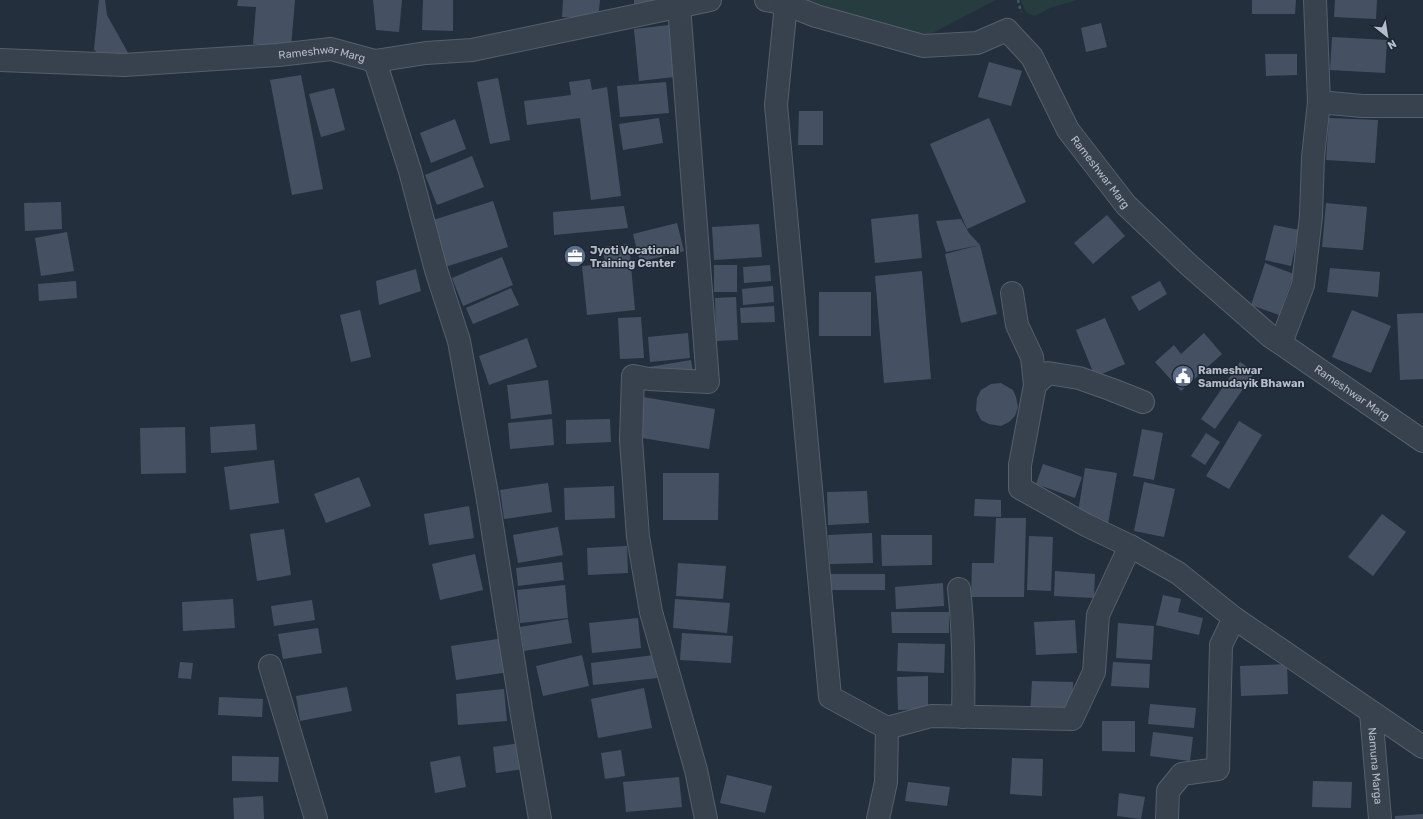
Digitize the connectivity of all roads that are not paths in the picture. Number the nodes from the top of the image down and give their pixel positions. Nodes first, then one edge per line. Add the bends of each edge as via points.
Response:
1 (710, 0) edge
2 (1315, 0) edge
3 (776, 2) edge
4 (679, 6) junction
5 (0, 60) edge
6 (375, 61) junction
7 (1319, 102) junction
8 (1423, 106) edge
9 (1012, 293) dead end
10 (1280, 343) junction
11 (1035, 385) junction
12 (1143, 402) dead end
13 (1423, 441) edge
14 (1130, 546) junction
15 (959, 589) dead end
16 (1234, 618) junction
17 (270, 666) dead end
18 (1371, 712) junction
19 (963, 717) junction
20 (887, 728) junction
21 (1423, 747) edge
22 (316, 819) edge
23 (540, 819) edge
24 (706, 819) edge
25 (878, 819) edge
26 (1167, 819) edge
27 (1380, 819) edge

1 - 4 street, Rameshwar Marg
2 - 7 street
3 - 10 street, Rameshwar Marg via 923,46 977,43 1007,30 1032,57 1068,130 1126,205
3 - 20 street via 776,105 830,696
4 - 6 street, Rameshwar Marg via 472,50 426,53
4 - 24 street via 708,382 633,376 631,440 638,537 651,612 696,770
5 - 6 street, Rameshwar Marg via 124,65 330,49
6 - 23 street via 459,341 488,494
7 - 8 street via 1362,106
7 - 10 street via 1312,216 1303,285
9 - 11 street via 1017,325 1032,357
10 - 13 street, Rameshwar Marg
11 - 12 street via 1048,372 1079,378
11 - 14 street via 1020,465 1020,488
14 - 16 street via 1178,573
14 - 19 street via 1098,615 1094,672 1072,719
15 - 19 street via 962,615
16 - 18 street
16 - 26 street via 1221,645 1218,769 1182,774 1168,791
17 - 22 street
18 - 21 street
18 - 27 street, Namuna Marga
19 - 20 street via 932,716
20 - 25 street via 886,782

